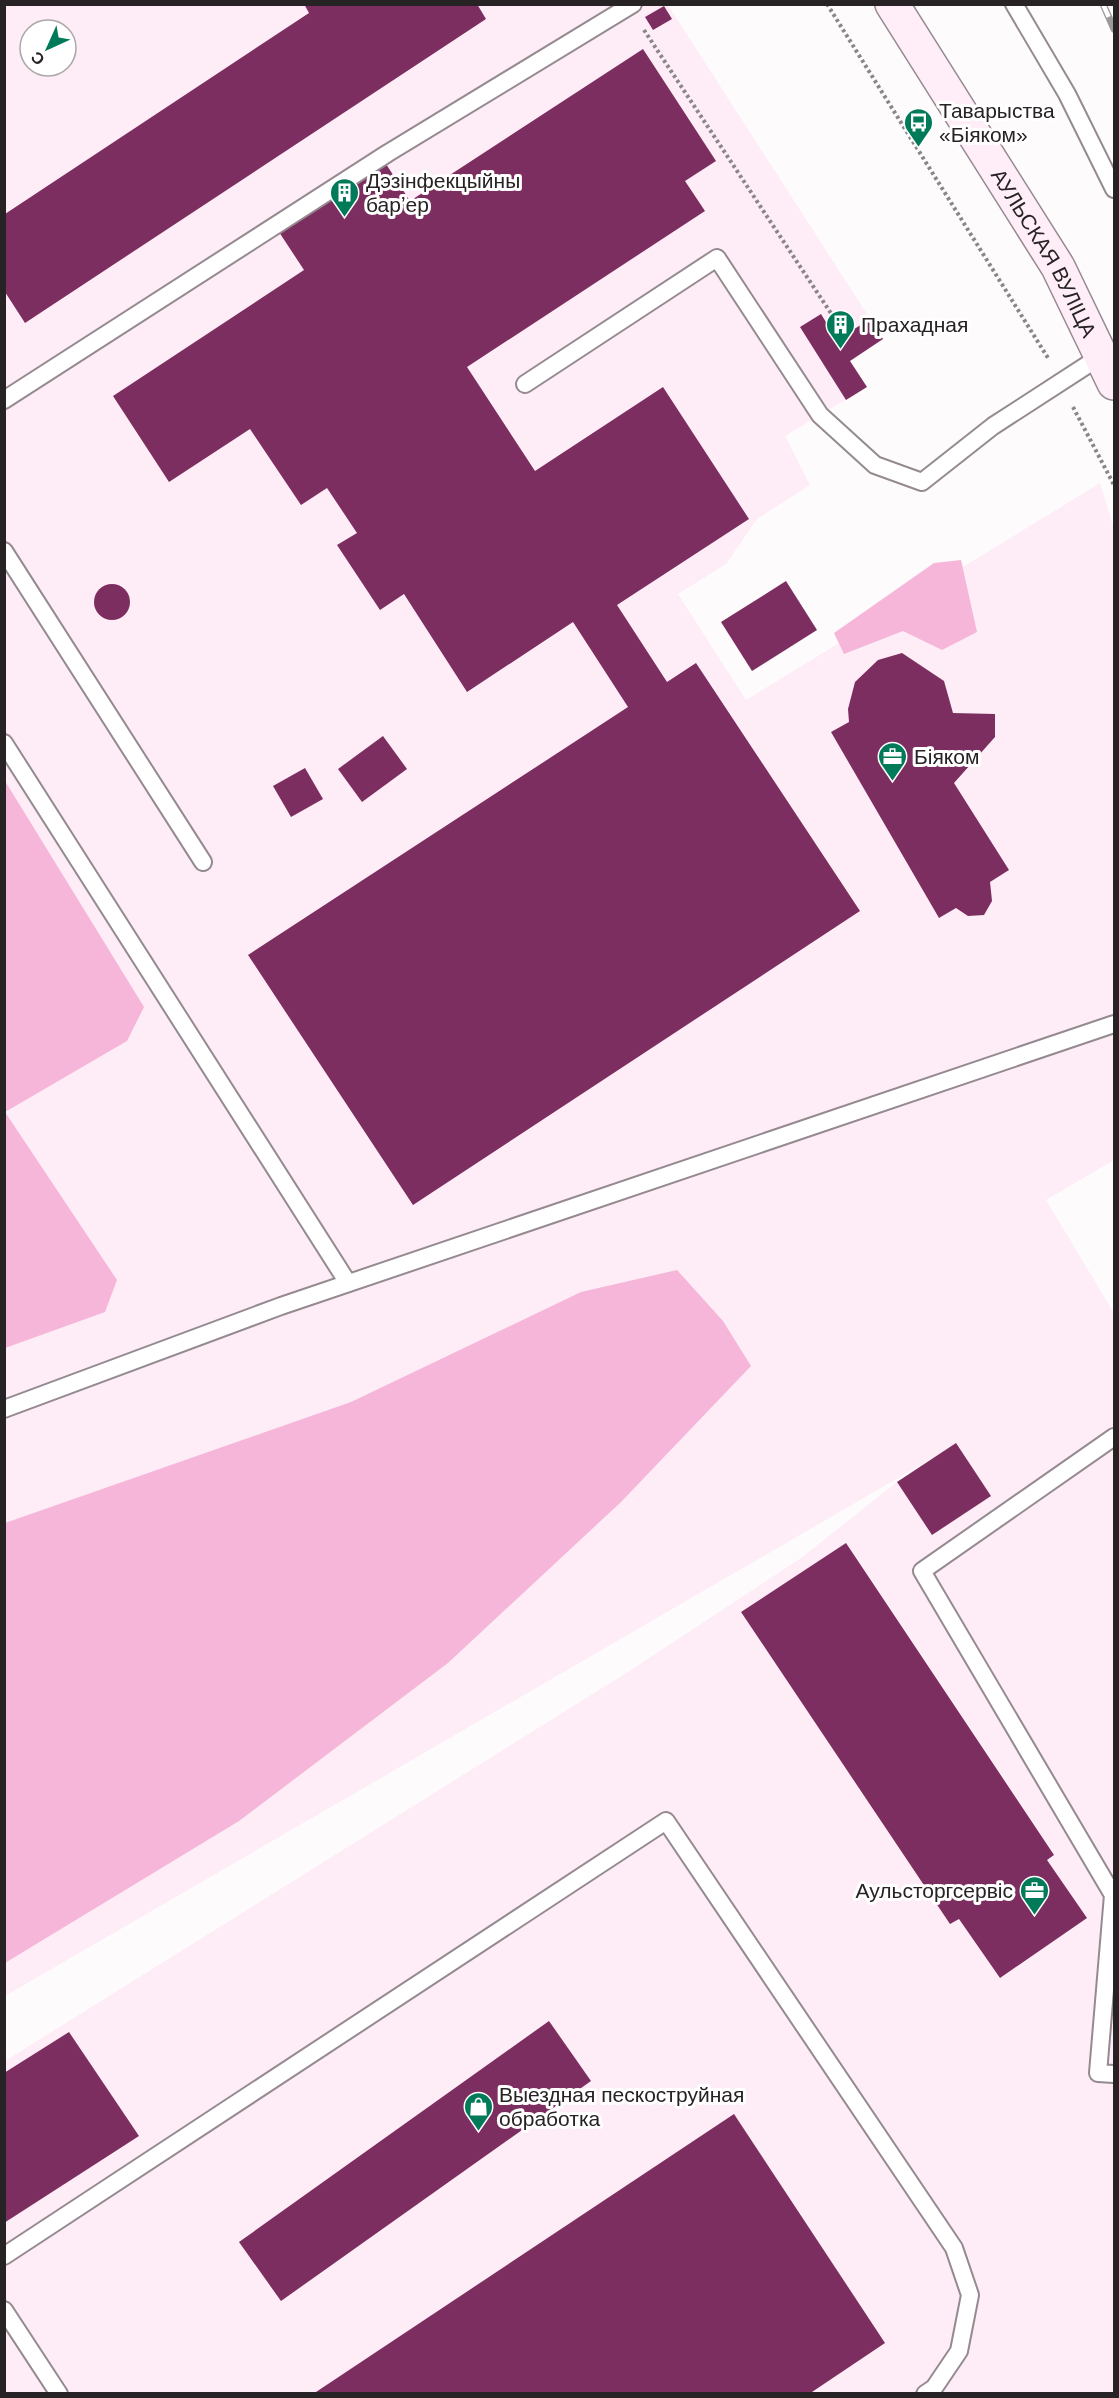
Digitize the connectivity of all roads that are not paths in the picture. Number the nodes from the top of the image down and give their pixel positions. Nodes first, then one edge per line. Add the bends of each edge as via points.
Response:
1 (892, 4) edge
2 (1014, 4) edge
3 (631, 6) edge
4 (1114, 189) edge
5 (1108, 369) edge
6 (525, 384) dead end
7 (4, 400) edge
8 (4, 551) edge
9 (4, 744) edge
10 (203, 862) dead end
11 (1114, 1024) edge
12 (348, 1283) junction
13 (4, 1409) edge
14 (1114, 1437) edge
15 (1114, 2074) edge
16 (4, 2256) edge
17 (4, 2310) edge
18 (59, 2394) edge
19 (926, 2394) edge

1 - 5 street, АУЛЬСКАЯ ВУЛІЦА via 1058,267
2 - 4 lane via 1067,94
3 - 7 lane via 388,153
5 - 6 lane via 1060,382 993,426 922,482 875,465 820,415 717,258
8 - 10 lane
9 - 12 lane
11 - 12 lane
12 - 13 lane
14 - 15 lane via 922,1571 1113,1895 1098,2073
16 - 19 lane via 666,1821 954,2248 970,2295 959,2351
17 - 18 lane

